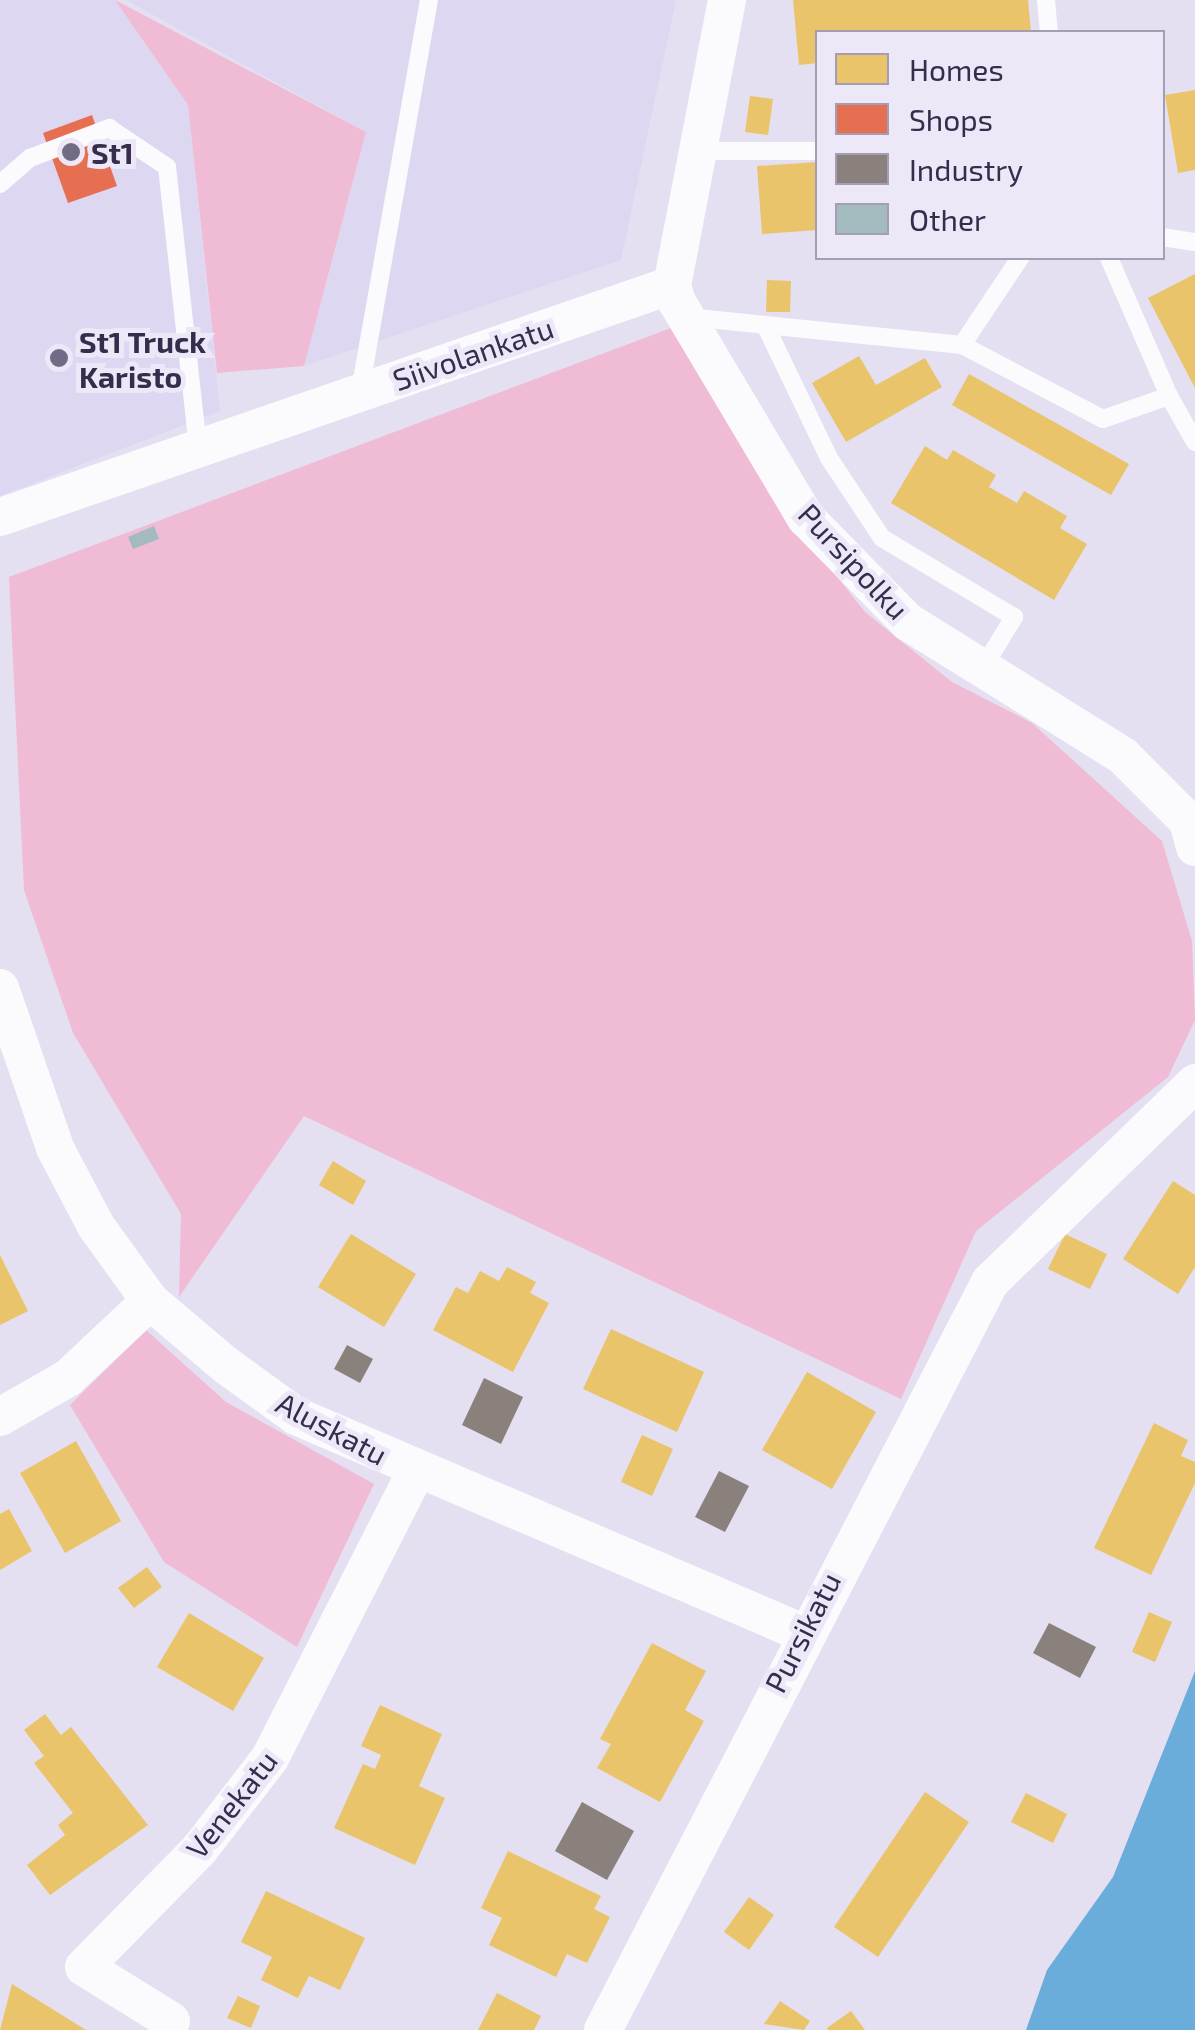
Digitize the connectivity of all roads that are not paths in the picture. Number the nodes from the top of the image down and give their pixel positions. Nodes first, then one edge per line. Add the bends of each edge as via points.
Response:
1 (430, 0) edge
2 (728, 0) edge
3 (1046, 0) edge
4 (1050, 30) edge
5 (695, 151) junction
6 (815, 151) edge
7 (0, 184) edge
8 (1165, 237) edge
9 (1195, 242) edge
10 (1019, 260) edge
11 (1110, 260) edge
12 (680, 301) junction
13 (765, 325) junction
14 (962, 345) junction
15 (360, 392) junction
16 (1169, 396) junction
17 (1195, 442) edge
18 (198, 447) junction
19 (0, 517) edge
20 (983, 668) junction
21 (1195, 847) edge
22 (0, 988) edge
23 (1195, 1083) edge
24 (150, 1301) junction
25 (0, 1416) edge
26 (416, 1471) junction
27 (801, 1632) junction
28 (171, 2022) dead end
29 (603, 2030) edge

1 - 15 lane
2 - 5 street
3 - 4 lane
5 - 6 lane
5 - 12 street
7 - 18 lane via 30,158 110,128 167,167
8 - 9 lane
10 - 14 lane
11 - 16 lane
12 - 13 lane
12 - 15 street, Siivolankatu
12 - 20 street, Pursipolku via 806,518 908,622
13 - 14 lane
13 - 20 lane via 829,458 882,538 1014,618
14 - 16 lane via 1103,419
15 - 18 street, Siivolankatu
16 - 17 lane
18 - 19 street, Siivolankatu
20 - 21 street, Pursipolku via 1124,756 1188,821
22 - 24 street, Aluskatu via 54,1148
23 - 27 street, Pursikatu via 990,1282
24 - 25 street via 68,1378
24 - 26 street, Aluskatu via 296,1416
26 - 27 street, Aluskatu
26 - 28 street, Venekatu via 270,1758 199,1850 84,1967
27 - 29 street, Pursikatu

